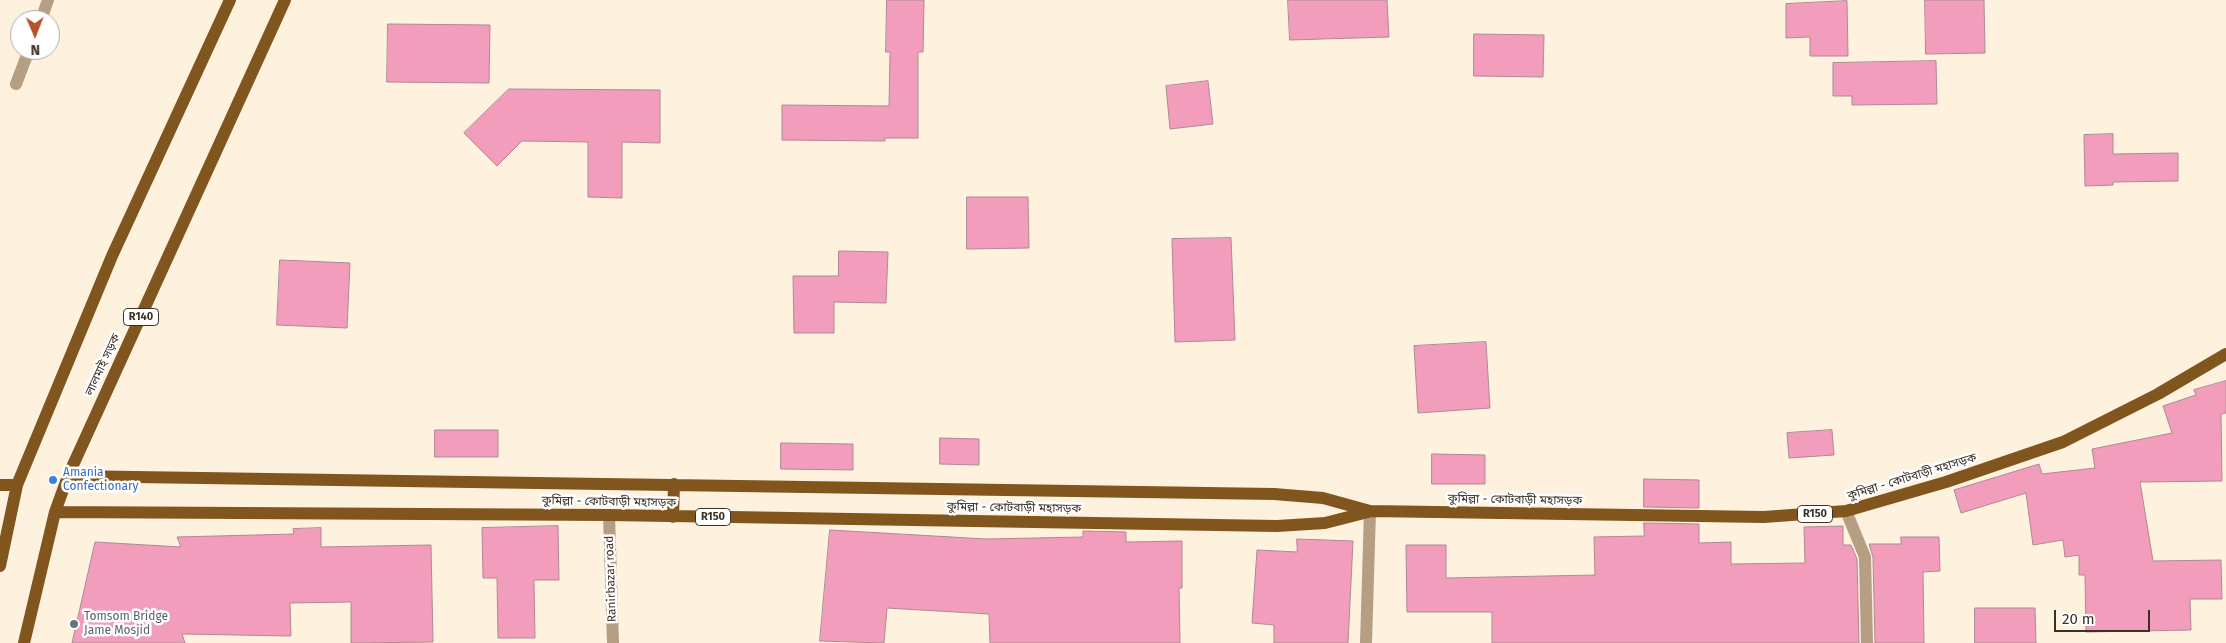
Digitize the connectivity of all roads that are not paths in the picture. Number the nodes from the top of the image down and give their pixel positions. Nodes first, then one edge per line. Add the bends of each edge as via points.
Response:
1 (230, 0) edge
2 (286, 0) edge
3 (25, 60) edge
4 (16, 84) dead end
5 (2226, 354) edge
6 (68, 476) junction
7 (0, 484) edge
8 (674, 484) junction
9 (17, 485) junction
10 (1370, 511) junction
11 (1846, 511) junction
12 (55, 512) junction
13 (610, 515) junction
14 (673, 517) junction
15 (4, 523) edge
16 (0, 566) edge
17 (24, 643) edge
18 (614, 643) edge
19 (1366, 643) edge
20 (1867, 643) edge

1 - 9 main road via 112,256
2 - 6 main road, লালমাই সড়ক / R140
3 - 4 street
5 - 11 main road, কুমিল্লা - কোটবাড়ী মহাসড়ক / R150 via 2158,394 2063,442 1946,482
6 - 8 main road, কুমিল্লা - কোটবাড়ী মহাসড়ক / R150
6 - 12 main road, লালমাই সড়ক / R140
7 - 9 main road
8 - 10 main road, কুমিল্লা - কোটবাড়ী মহাসড়ক / R150 via 1274,494 1323,498
8 - 14 main road
9 - 15 main road
10 - 11 main road, কুমিল্লা - কোটবাড়ী মহাসড়ক / R150 via 1764,517
10 - 14 main road, কুমিল্লা - কোটবাড়ী মহাসড়ক / R150 via 1325,523 1277,526
10 - 19 street
11 - 20 street via 1865,557
12 - 13 main road, কুমিল্লা - কোটবাড়ী মহাসড়ক / R150
12 - 17 main road, লালমাই সড়ক / R140
13 - 14 main road, কুমিল্লা - কোটবাড়ী মহাসড়ক / R150
13 - 18 street, Ranirbazar road
15 - 16 main road

